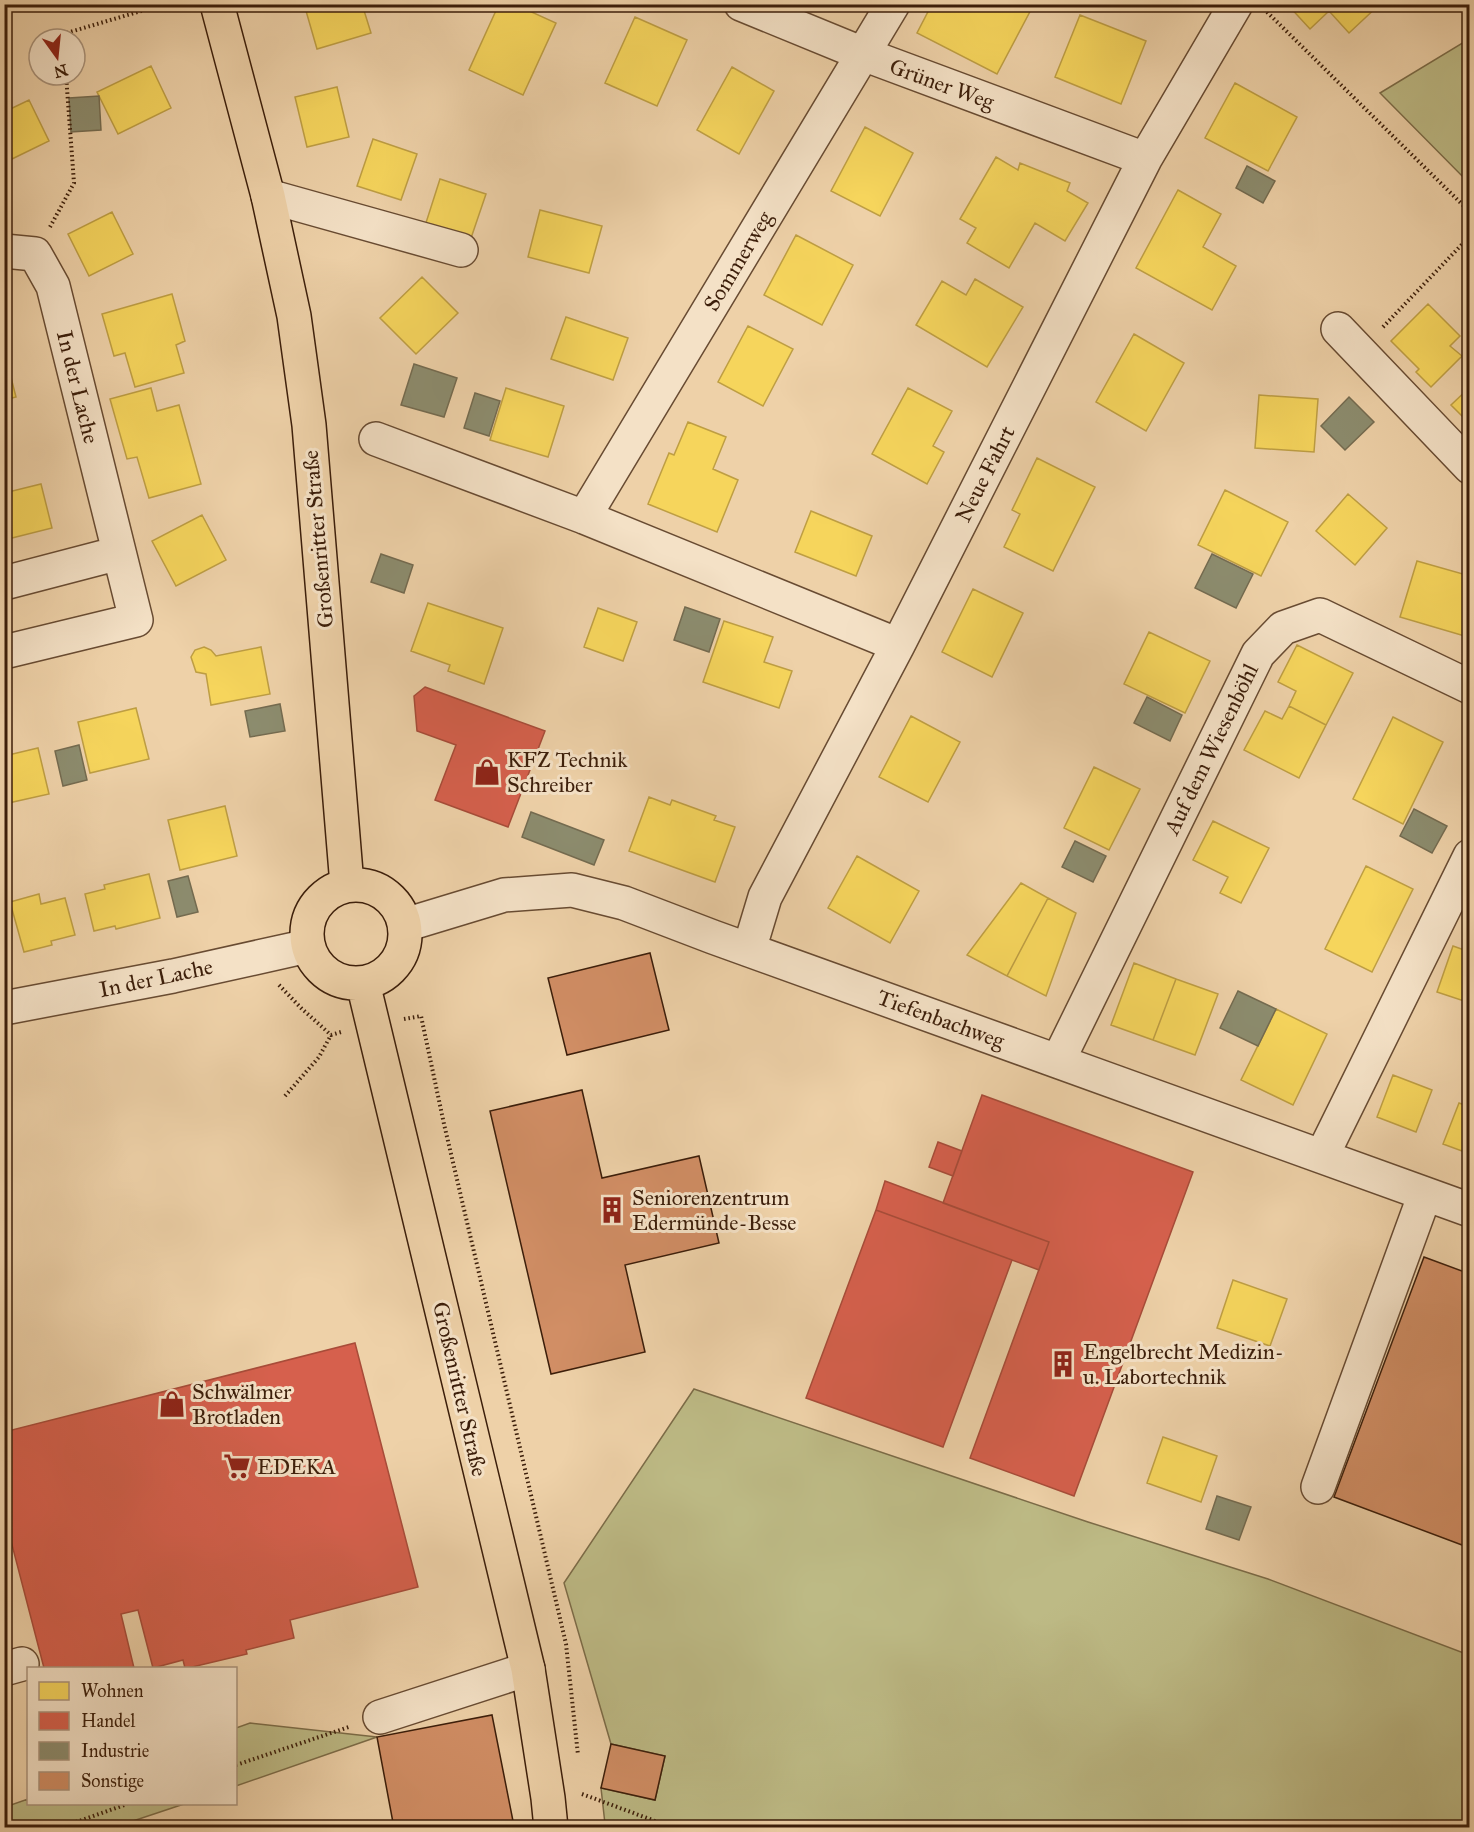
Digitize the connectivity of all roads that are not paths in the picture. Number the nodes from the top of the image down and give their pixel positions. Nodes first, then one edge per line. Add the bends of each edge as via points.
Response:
1 (217, 4) edge
2 (741, 4) edge
3 (893, 4) edge
4 (1236, 4) edge
5 (863, 54) junction
6 (1145, 159) junction
7 (268, 196) junction
8 (461, 250) dead end
9 (20, 252) edge
10 (1349, 340) road end
11 (376, 439) dead end
12 (1470, 467) edge
13 (584, 517) junction
14 (119, 553) junction
15 (4, 584) edge
16 (898, 645) junction
17 (4, 652) edge
18 (1470, 687) edge
19 (1470, 856) edge
20 (347, 885) junction
21 (405, 924) junction
22 (308, 946) junction
23 (749, 950) junction
24 (363, 983) junction
25 (4, 1008) edge
26 (1058, 1061) junction
27 (1322, 1156) junction
28 (1425, 1194) junction
29 (1470, 1210) edge
30 (1318, 1487) dead end
31 (528, 1669) junction
32 (380, 1717) road end
33 (549, 1813) edge

1 - 7 main road, Großenritter Straße
2 - 5 street, Grüner Weg
3 - 5 street, Sommerweg
4 - 6 street, Neue Fahrt
5 - 6 street, Grüner Weg
5 - 13 street, Sommerweg
6 - 16 street, Neue Fahrt
7 - 8 street
7 - 20 main road, Großenritter Straße via 294,316 309,425
9 - 14 street, In der Lache via 53,286
10 - 12 street
11 - 13 street
13 - 16 street
14 - 15 street
14 - 17 street, In der Lache via 136,620
16 - 23 street, Neue Fahrt via 765,897
18 - 26 street, Auf dem Wiesenböhl via 1320,615 1283,628 1258,654
19 - 27 street
20 - 21 main road via 380,890 399,910
20 - 22 main road via 327,894 315,907 307,927
21 - 23 street, Tiefenbachweg via 504,896 572,890 624,903
21 - 24 main road via 403,950 392,967
22 - 24 main road via 328,975
22 - 25 street, In der Lache
23 - 26 street, Tiefenbachweg
24 - 31 main road, Großenritter Straße
26 - 27 street, Tiefenbachweg
27 - 28 street, Tiefenbachweg
28 - 29 street, Tiefenbachweg
28 - 30 street
31 - 32 street
31 - 33 main road, Großenritter Straße

